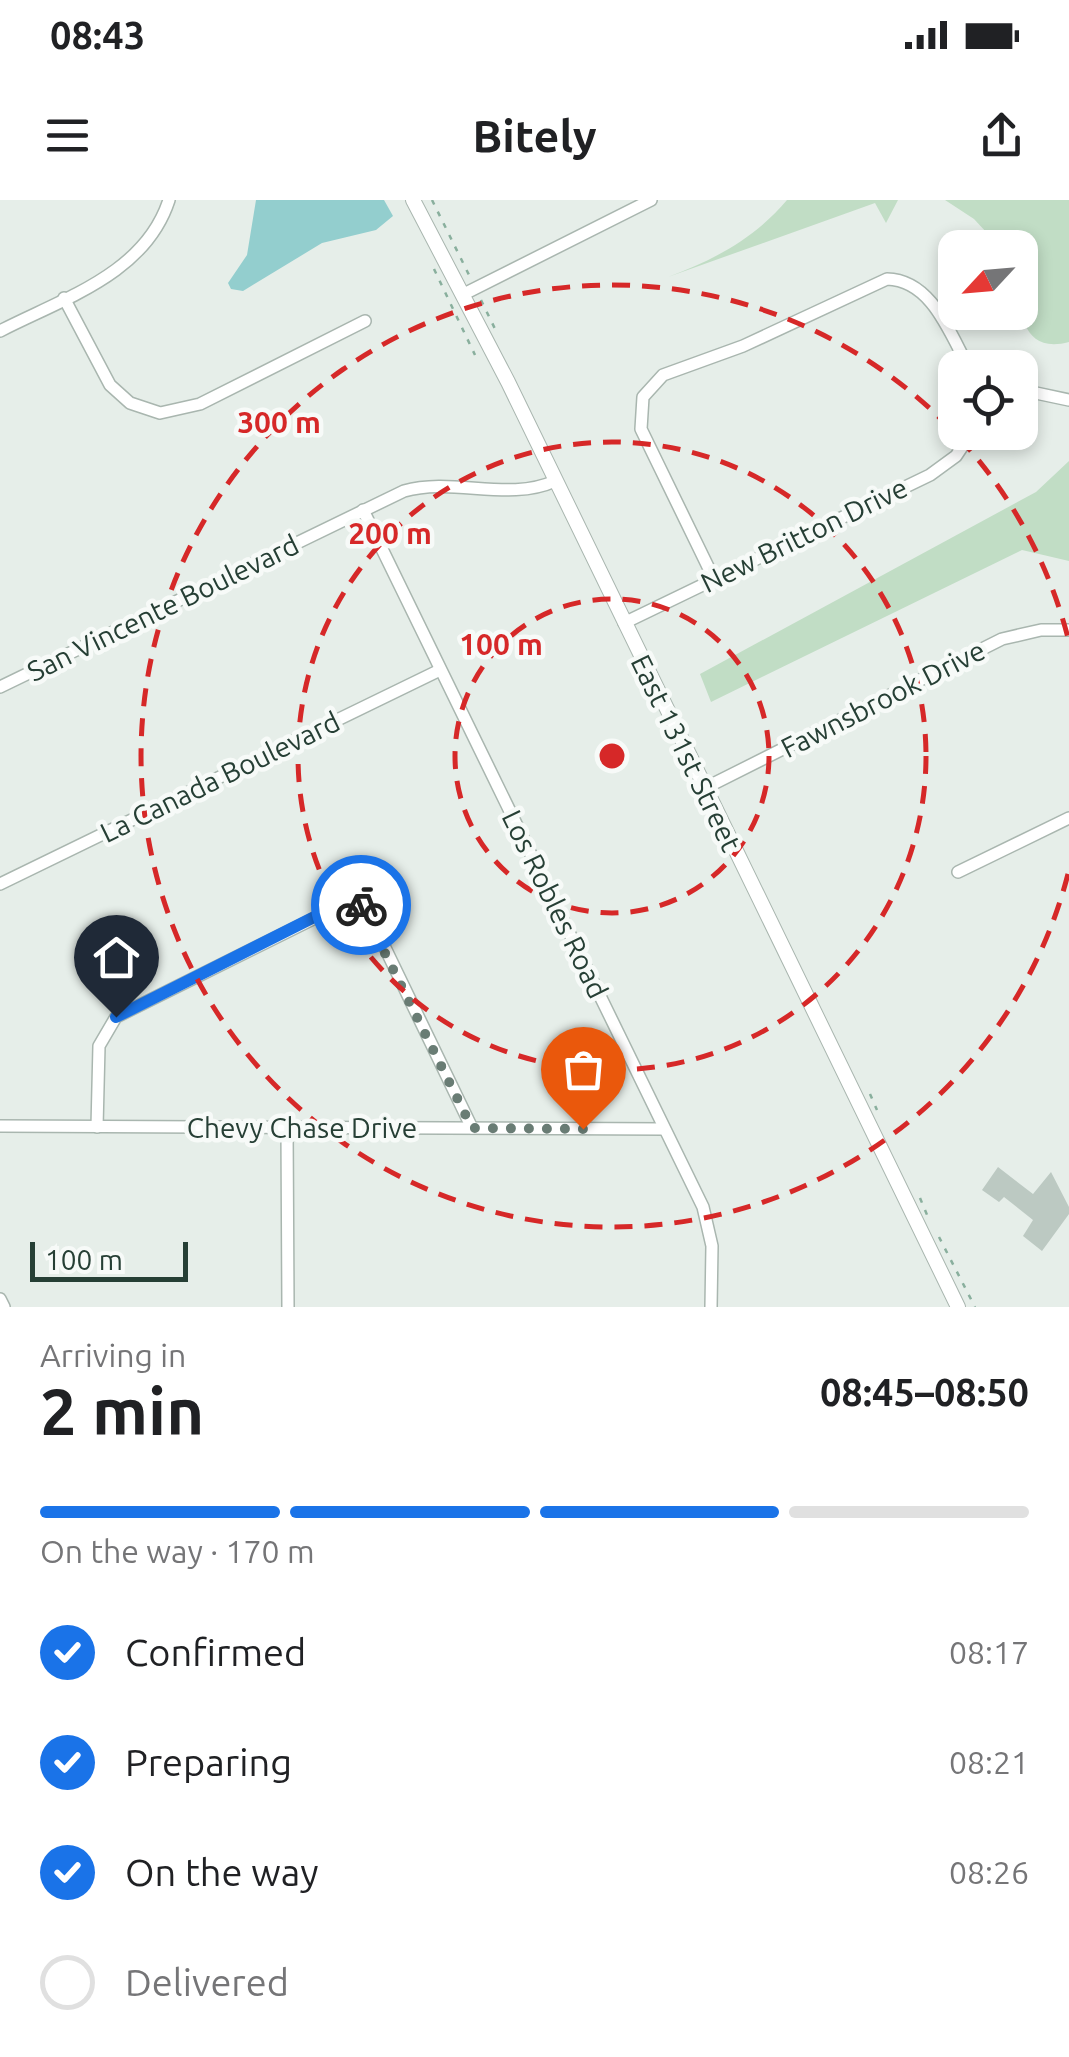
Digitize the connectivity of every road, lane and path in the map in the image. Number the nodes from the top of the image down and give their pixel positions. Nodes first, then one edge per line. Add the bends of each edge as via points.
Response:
1 (169, 200) edge
2 (413, 200) edge
3 (652, 200) edge
4 (430, 261) dead end
5 (462, 295) junction
6 (64, 298) junction
7 (365, 321) dead end
8 (0, 330) edge
9 (959, 350) edge
10 (475, 354) dead end
11 (1038, 392) edge
12 (1069, 400) edge
13 (963, 450) edge
14 (555, 481) junction
15 (363, 510) junction
16 (713, 578) junction
17 (624, 623) junction
18 (1069, 630) edge
19 (440, 670) junction
20 (0, 687) edge
21 (703, 789) junction
22 (1069, 818) edge
23 (958, 872) dead end
24 (0, 884) edge
25 (0, 1126) edge
26 (97, 1127) junction
27 (287, 1128) junction
28 (472, 1128) junction
29 (664, 1129) junction
30 (0, 1299) edge
31 (964, 1304) edge
32 (4, 1307) edge
33 (288, 1307) edge
34 (711, 1307) edge
35 (975, 1307) edge

1 - 6 street via 133,259
2 - 5 street, East 131st Street
3 - 5 street
4 - 10 path
5 - 14 street, East 131st Street
6 - 7 street via 110,385 139,408 160,412 200,404
6 - 8 street
9 - 16 street via 922,291 887,279 656,380 640,404 640,428
11 - 12 street
13 - 16 street, New Britton Drive via 940,469
14 - 15 street, San Vincente Boulevard via 523,488 427,486
14 - 17 street, East 131st Street
15 - 19 street, Los Robles Road
15 - 20 street, San Vincente Boulevard
16 - 17 street, New Britton Drive
17 - 21 street, East 131st Street
18 - 21 street, Fawnsbrook Drive via 1002,639
19 - 24 street, La Canada Boulevard
19 - 29 street, Los Robles Road
21 - 31 street, East 131st Street
22 - 23 street
25 - 26 street, Chevy Chase Drive
26 - 27 street, Chevy Chase Drive
26 - 28 street via 99,1046 116,1017 349,900 374,925
27 - 28 street, Chevy Chase Drive
27 - 33 street
28 - 29 street, Chevy Chase Drive
29 - 34 street, Los Robles Road via 710,1230
30 - 32 street
31 - 35 path

